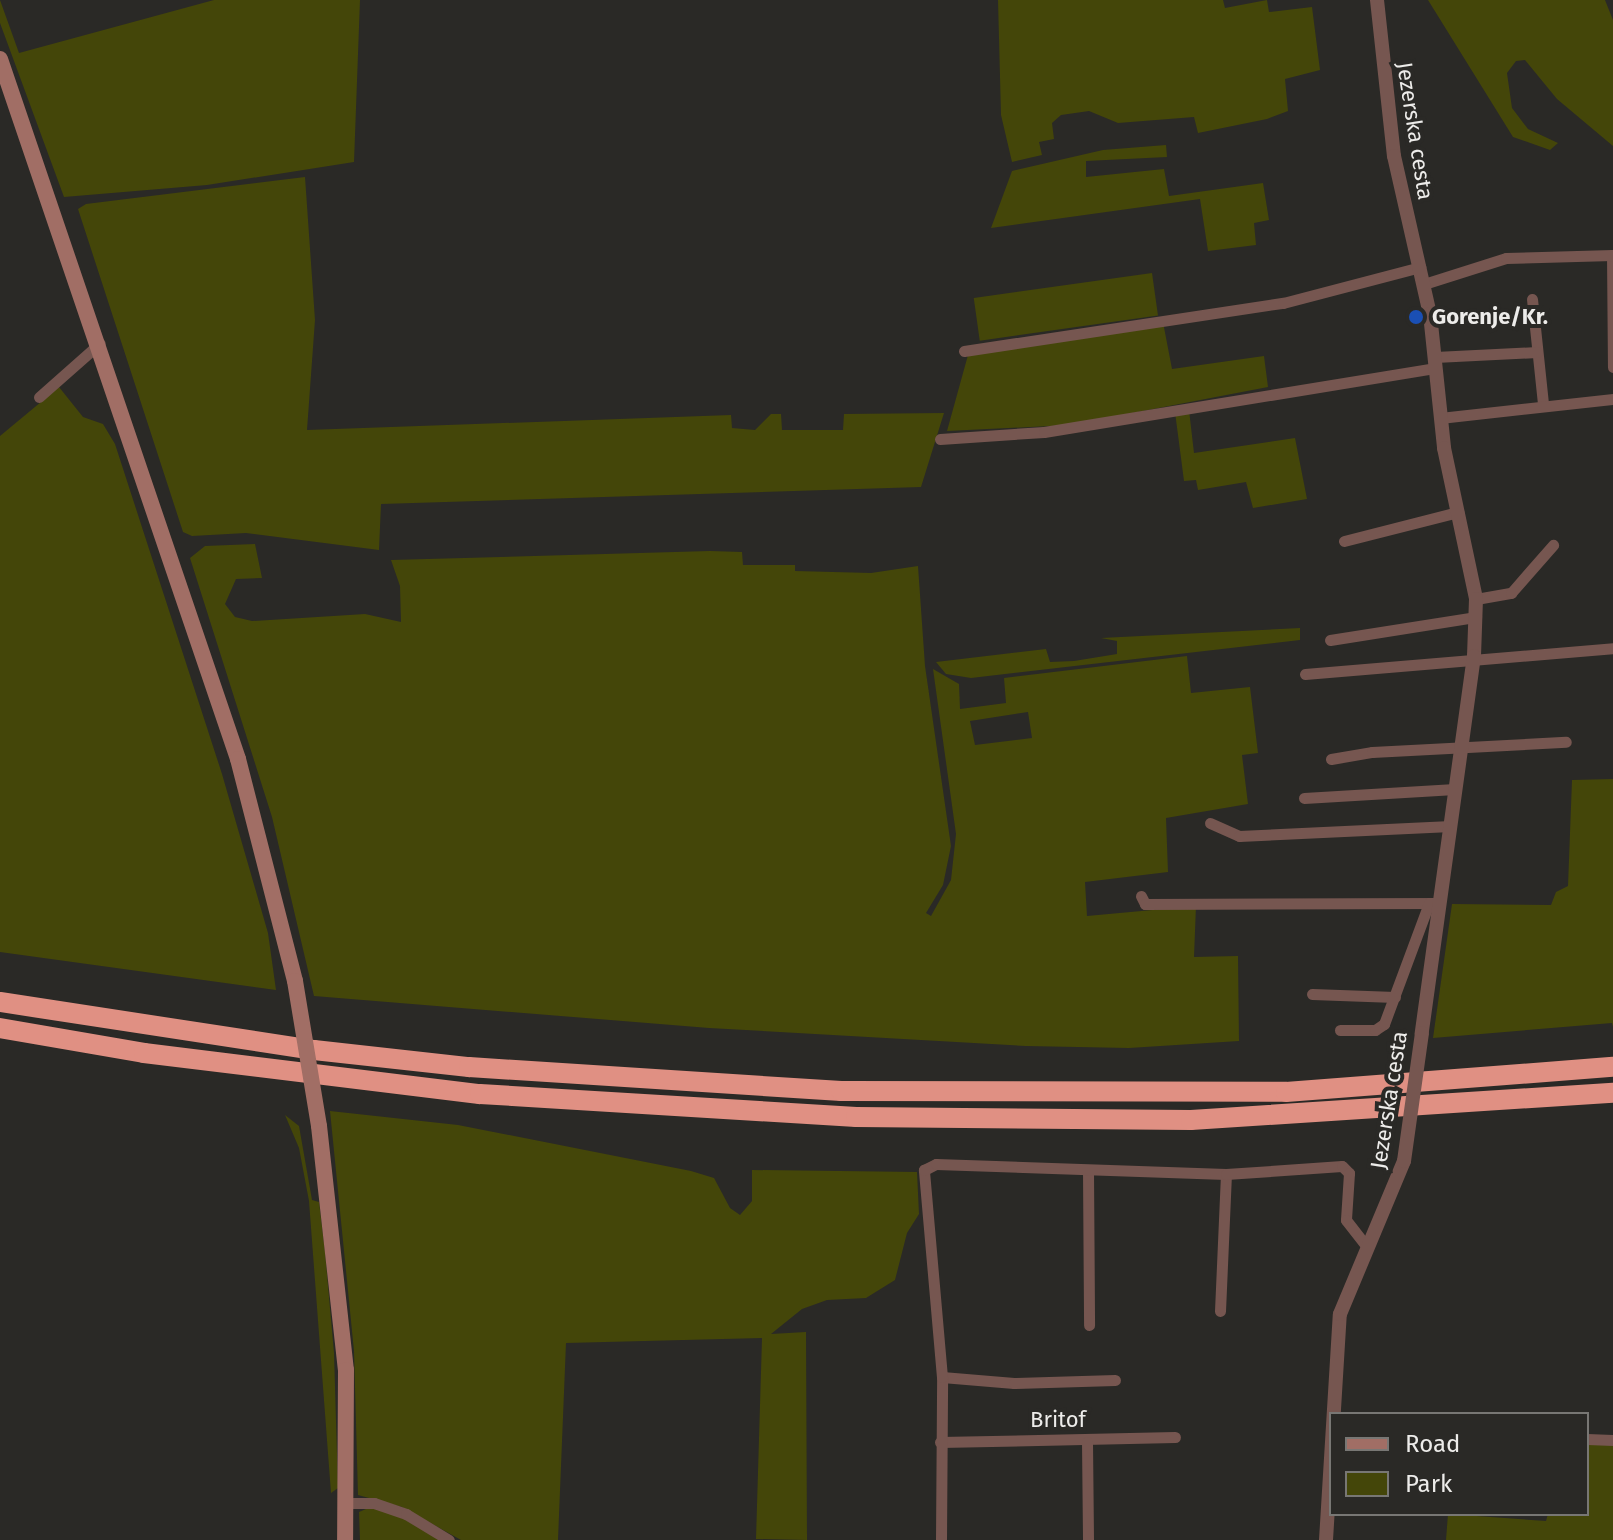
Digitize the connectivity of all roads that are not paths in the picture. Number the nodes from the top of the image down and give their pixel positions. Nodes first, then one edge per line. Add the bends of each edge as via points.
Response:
1 (1377, 0) edge
2 (0, 59) edge
3 (1613, 255) edge
4 (1420, 267) junction
5 (1424, 284) junction
6 (1532, 299) dead end
7 (100, 343) junction
8 (964, 351) dead end
9 (1537, 352) junction
10 (1436, 362) junction
11 (1613, 367) edge
12 (39, 397) dead end
13 (1613, 399) edge
14 (1543, 404) junction
15 (1440, 418) junction
16 (940, 439) dead end
17 (1458, 512) junction
18 (1344, 541) dead end
19 (1553, 545) dead end
20 (1476, 599) junction
21 (1476, 617) junction
22 (1330, 640) dead end
23 (1613, 648) edge
24 (1474, 656) junction
25 (1305, 674) dead end
26 (1566, 742) dead end
27 (1460, 747) junction
28 (1331, 759) dead end
29 (1455, 789) junction
30 (1304, 798) dead end
31 (1210, 823) dead end
32 (1451, 826) junction
33 (1141, 896) dead end
34 (1434, 903) junction
35 (1312, 994) dead end
36 (1395, 997) junction
37 (0, 1002) edge
38 (0, 1028) edge
39 (1340, 1030) dead end
40 (1613, 1067) edge
41 (1613, 1093) edge
42 (1088, 1171) junction
43 (1226, 1174) junction
44 (1367, 1247) junction
45 (1220, 1311) dead end
46 (1089, 1325) dead end
47 (942, 1377) junction
48 (1115, 1380) dead end
49 (1330, 1412) edge
50 (1175, 1437) dead end
51 (1589, 1439) edge
52 (1613, 1440) edge
53 (940, 1442) junction
54 (1087, 1442) junction
55 (1329, 1451) edge
56 (347, 1503) junction
57 (345, 1540) edge
58 (449, 1540) edge
59 (941, 1540) edge
60 (1088, 1540) edge
61 (1326, 1540) edge

1 - 4 street, Jezerska cesta via 1394,156
2 - 7 main road
3 - 5 street via 1506,258
3 - 11 street
4 - 5 street, Jezerska cesta
4 - 8 street via 1283,303
5 - 10 street, Jezerska cesta
6 - 9 street
7 - 12 street
7 - 56 main road, bridge via 238,759 295,981 319,1126 346,1370
9 - 10 street
9 - 14 street
10 - 15 street, Jezerska cesta
10 - 16 street via 1044,432
13 - 14 street
14 - 15 street
15 - 17 street, Jezerska cesta
17 - 18 street
17 - 20 street, Jezerska cesta
19 - 20 street via 1511,593
20 - 21 street, Jezerska cesta
21 - 22 street
21 - 24 street, Jezerska cesta
23 - 24 street
24 - 25 street
24 - 27 street, Jezerska cesta
26 - 27 street
27 - 28 street
27 - 29 street, Jezerska cesta
29 - 30 street
29 - 32 street, Jezerska cesta
31 - 32 street via 1239,836
32 - 34 street, Jezerska cesta
33 - 34 street via 1145,904
34 - 36 street
34 - 44 street, Jezerska cesta, bridge via 1404,1161
35 - 36 street, Jezerska cesta
36 - 39 street via 1384,1024 1375,1030
37 - 40 highway via 438,1064 841,1091 1286,1092
38 - 41 highway via 144,1053 405,1086 655,1108 841,1116 1191,1120
42 - 43 street
42 - 46 street
42 - 47 street via 936,1164 924,1170
43 - 44 street via 1342,1166 1349,1173 1346,1220
43 - 45 street
44 - 49 street, Jezerska cesta via 1346,1294 1334,1343
47 - 48 street via 1014,1383
47 - 53 street
50 - 54 street, Britof
51 - 52 street
53 - 54 street, Britof
53 - 59 street
54 - 60 street
55 - 61 street
56 - 57 main road
56 - 58 street via 374,1503 406,1514

